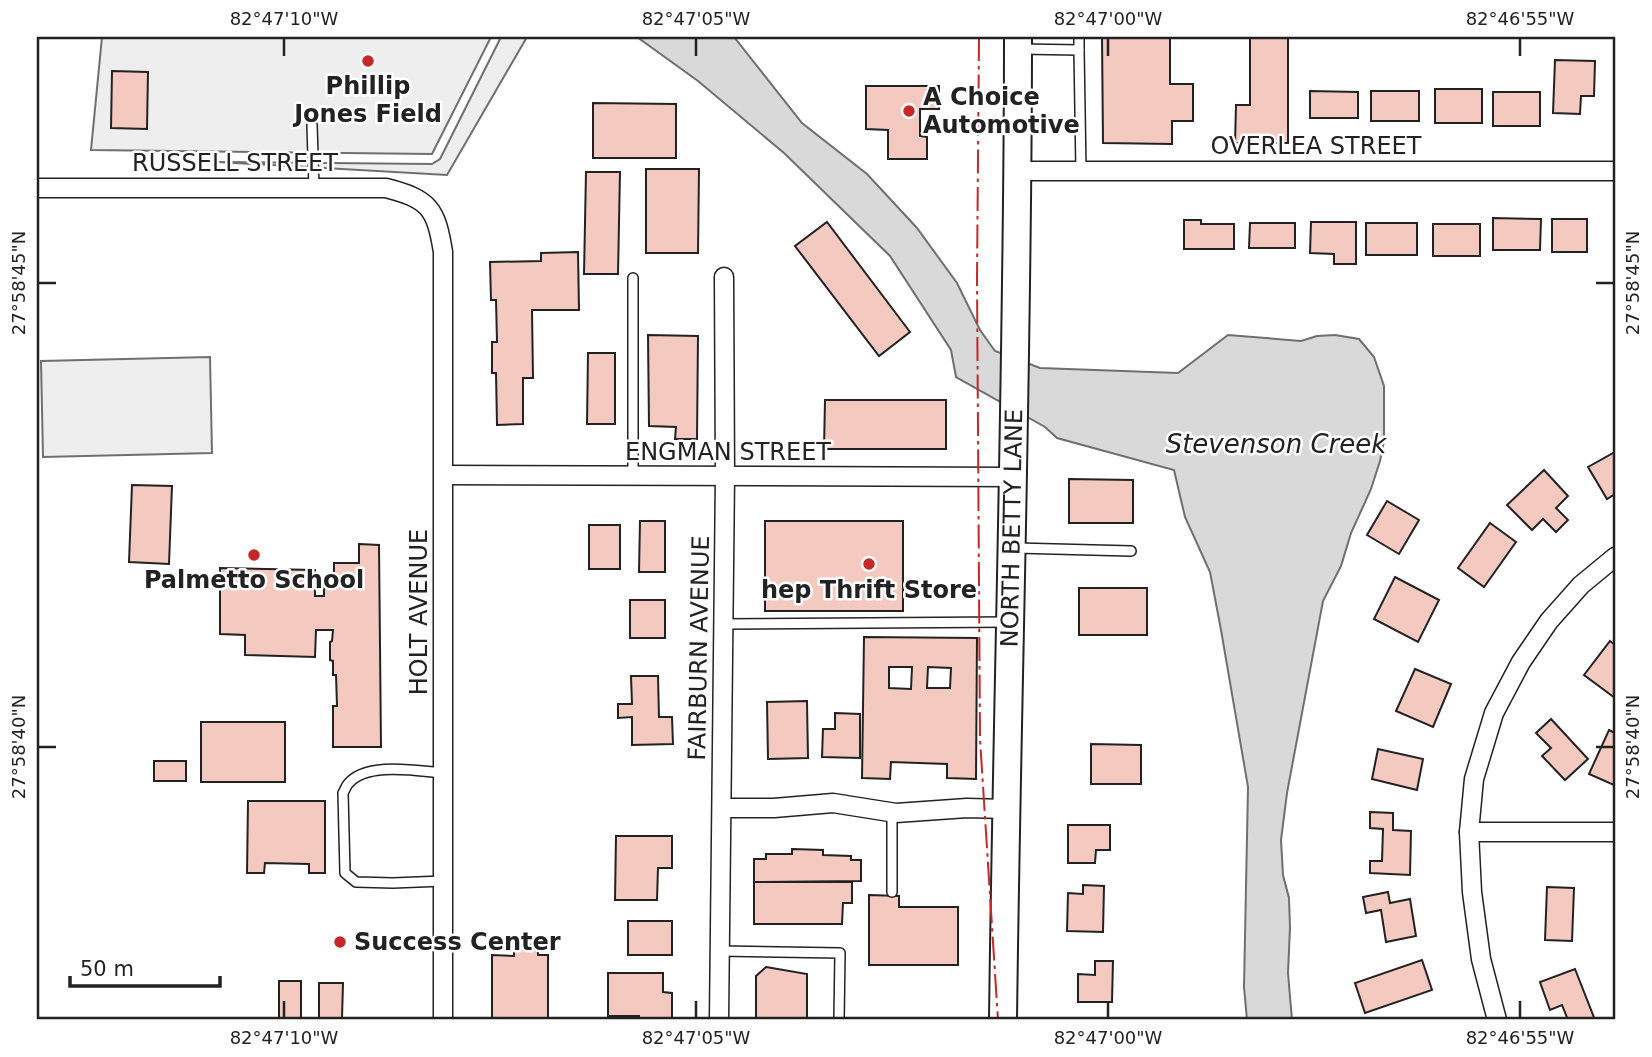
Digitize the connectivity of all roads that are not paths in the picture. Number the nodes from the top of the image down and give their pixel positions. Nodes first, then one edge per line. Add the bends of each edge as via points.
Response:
1 (1079, 37) edge
2 (1018, 43) edge
3 (1079, 50) junction
4 (312, 125) dead end
5 (1017, 171) junction
6 (1082, 171) junction
7 (1615, 171) edge
8 (37, 188) edge
9 (314, 188) junction
10 (429, 207) joint
11 (724, 277) dead end
12 (633, 278) dead end
13 (444, 475) junction
14 (633, 476) junction
15 (725, 476) junction
16 (1013, 477) junction
17 (1011, 548) junction
18 (1131, 551) dead end
19 (1615, 557) edge
20 (1009, 622) junction
21 (723, 624) junction
22 (444, 773) junction
23 (722, 808) junction
24 (1005, 809) junction
25 (892, 812) junction
26 (1469, 832) junction
27 (1615, 832) edge
28 (443, 881) junction
29 (892, 892) dead end
30 (720, 951) junction
31 (443, 1020) edge
32 (719, 1020) edge
33 (839, 1020) edge
34 (1003, 1020) edge
35 (1497, 1020) edge

1 - 3 lane
2 - 3 lane
2 - 5 street, NORTH BETTY LANE
3 - 6 lane
4 - 9 lane
5 - 6 street, OVERLEA STREET
5 - 16 street, NORTH BETTY LANE
6 - 7 street, OVERLEA STREET
8 - 9 street, RUSSELL STREET
9 - 10 street, RUSSELL STREET via 386,188 410,194
10 - 13 street, HOLT AVENUE via 439,226 443,252
11 - 15 street, FAIRBURN AVENUE
12 - 14 lane
13 - 14 street, ENGMAN STREET
13 - 22 street, HOLT AVENUE
14 - 15 street, ENGMAN STREET
15 - 16 street, ENGMAN STREET
15 - 21 street, FAIRBURN AVENUE
16 - 17 street, NORTH BETTY LANE
17 - 18 lane
17 - 20 street, NORTH BETTY LANE
19 - 26 street via 1581,585 1549,621 1499,703 1474,779
20 - 21 lane
20 - 24 street, NORTH BETTY LANE
21 - 23 street, FAIRBURN AVENUE
22 - 28 street, HOLT AVENUE
22 - 28 lane via 372,770 359,775 343,793 345,873 356,882
23 - 25 street via 833,803
23 - 30 street, FAIRBURN AVENUE
24 - 25 street
24 - 34 street, NORTH BETTY LANE
25 - 29 lane
26 - 27 street
26 - 35 street via 1481,959
28 - 31 street, HOLT AVENUE
30 - 32 street, FAIRBURN AVENUE
30 - 33 lane via 840,953

